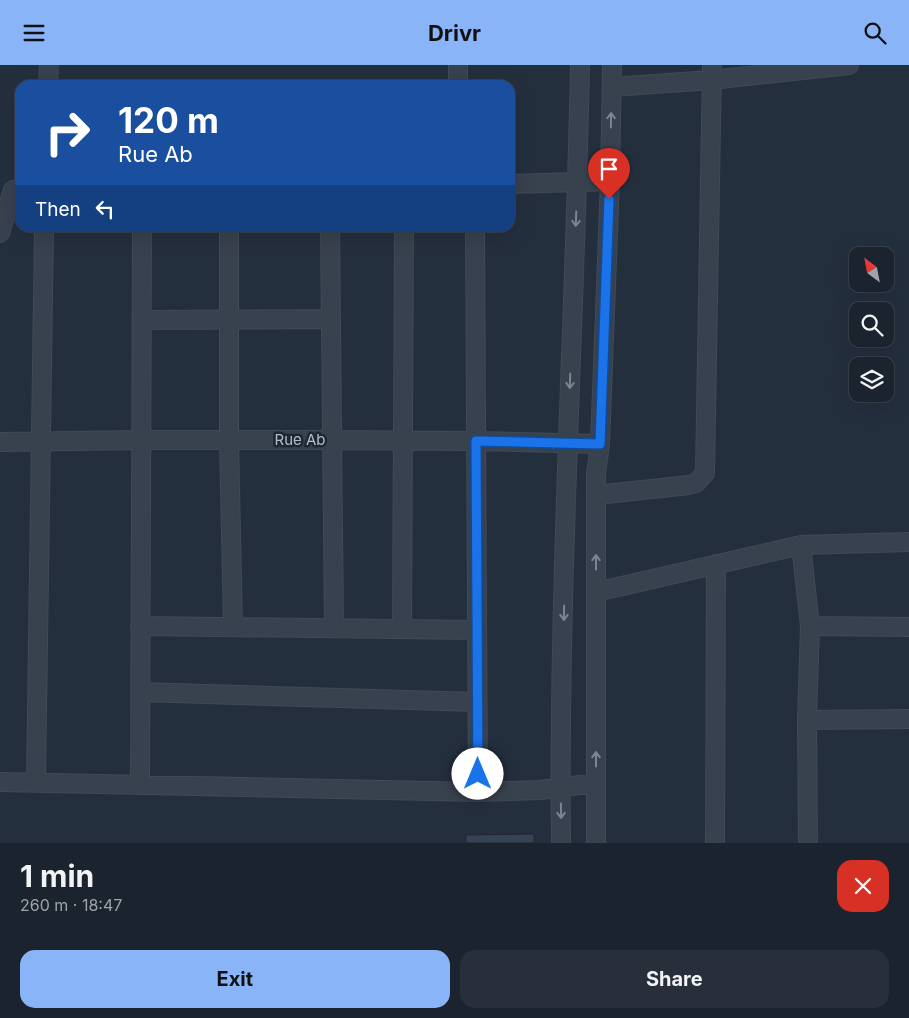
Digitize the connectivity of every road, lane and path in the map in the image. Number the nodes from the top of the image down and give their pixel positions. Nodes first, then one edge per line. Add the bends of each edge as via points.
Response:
1 (49, 65) edge
2 (458, 65) edge
3 (580, 65) edge
4 (612, 65) edge
5 (849, 65) edge
6 (712, 73) edge
7 (48, 80) edge
8 (458, 80) edge
9 (612, 87) junction
10 (610, 181) junction
11 (578, 182) junction
12 (515, 184) edge
13 (11, 189) edge
14 (44, 232) edge
15 (142, 232) edge
16 (228, 232) edge
17 (330, 232) edge
18 (404, 232) edge
19 (475, 232) edge
20 (0, 233) edge
21 (229, 319) junction
22 (331, 319) junction
23 (142, 320) junction
24 (141, 439) junction
25 (229, 440) junction
26 (332, 440) junction
27 (402, 440) junction
28 (476, 441) junction
29 (0, 442) edge
30 (40, 442) junction
31 (568, 442) junction
32 (600, 444) junction
33 (596, 495) junction
34 (909, 542) edge
35 (800, 545) junction
36 (716, 564) junction
37 (596, 592) junction
38 (140, 626) junction
39 (810, 626) junction
40 (233, 627) junction
41 (909, 627) edge
42 (334, 628) junction
43 (402, 629) junction
44 (477, 630) junction
45 (140, 692) junction
46 (477, 703) junction
47 (909, 719) edge
48 (807, 721) junction
49 (0, 782) edge
50 (36, 782) junction
51 (140, 783) junction
52 (596, 783) junction
53 (561, 787) junction
54 (478, 792) junction
55 (562, 843) edge
56 (596, 843) edge
57 (715, 843) edge
58 (808, 843) edge

1 - 7 street
2 - 8 street
3 - 11 street
4 - 9 street
5 - 6 street
6 - 9 street
6 - 33 street via 704,473 696,483 689,485
10 -> 9 street
10 - 11 street
10 - 32 street
11 - 12 street
11 -> 31 street
13 - 20 street
14 - 30 street
15 - 23 street
16 - 21 street
17 - 22 street
18 - 27 street
19 - 28 street
21 - 22 street
21 - 23 street
21 - 25 street
22 - 26 street
23 - 24 street
24 - 25 street, Rue Ab
24 - 30 street, Rue Ab
24 - 38 street
25 - 26 street, Rue Ab
25 - 40 street
26 - 27 street, Rue Ab
26 - 42 street
27 - 28 street, Rue Ab
27 - 43 street
28 - 31 street, Rue Ab
28 - 44 street
29 - 30 street, Rue Ab
30 - 50 street
31 - 32 street, Rue Ab
31 -> 53 street
32 - 33 street
37 -> 33 street
34 - 35 street
35 - 36 street
35 - 39 street
36 - 37 street
36 - 57 street
52 -> 37 street
38 - 40 street
38 - 45 street
39 - 41 street
39 - 48 street
40 - 42 street
42 - 43 street
43 - 44 street
44 - 46 street
45 - 46 street
45 - 51 street
46 - 54 street
47 - 48 street
48 - 58 street
49 - 50 street
50 - 51 street
51 - 54 street
52 - 53 street
52 - 56 street
53 - 54 street
53 -> 55 street

